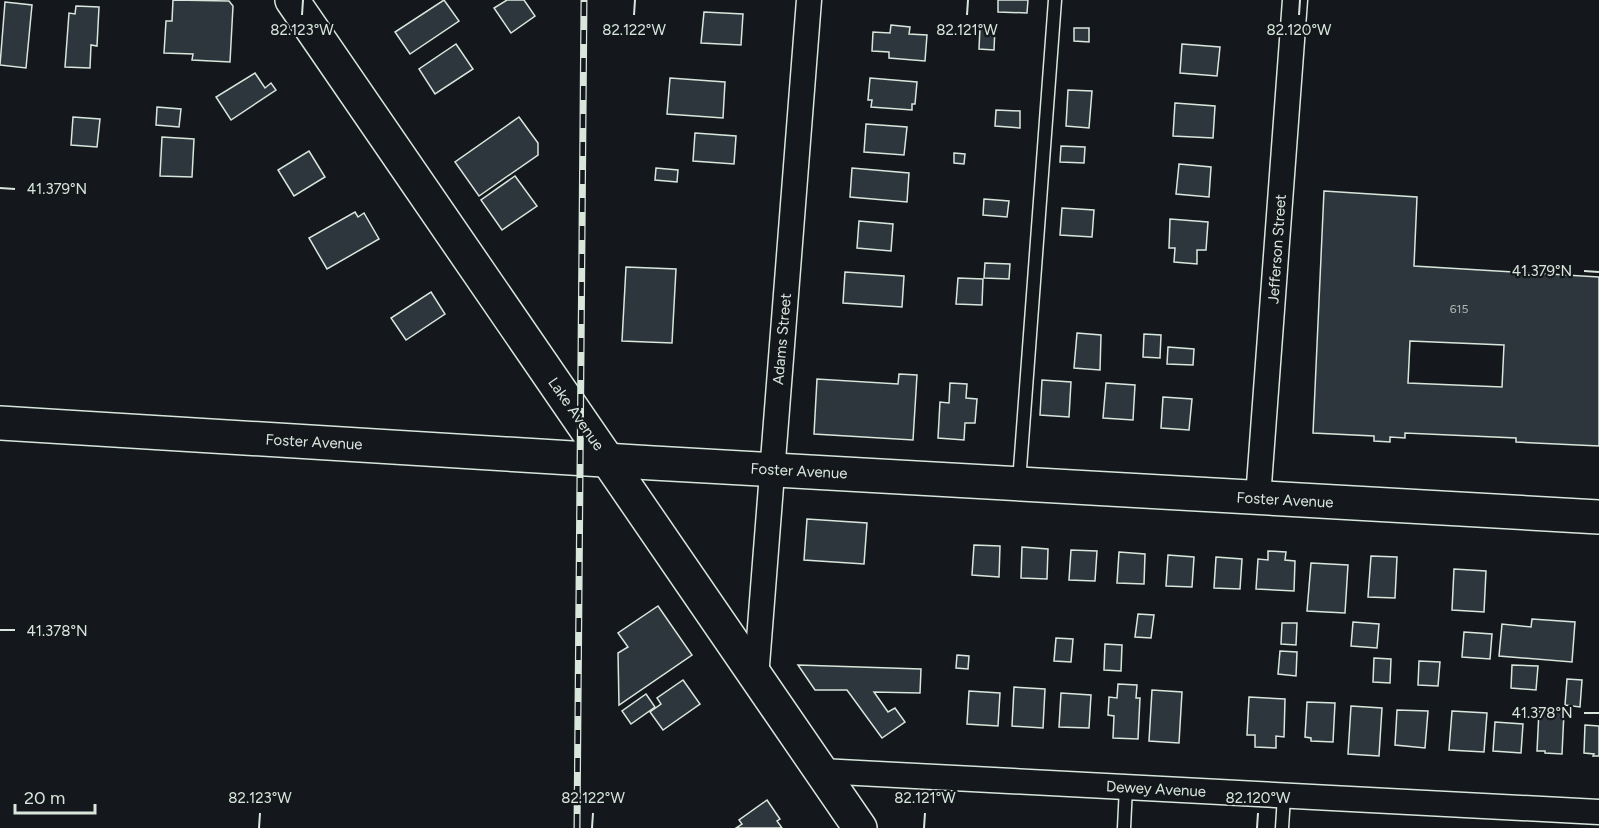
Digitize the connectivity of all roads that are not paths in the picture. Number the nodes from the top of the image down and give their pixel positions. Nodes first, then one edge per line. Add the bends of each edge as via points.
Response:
1 (292, 0) edge
2 (809, 0) edge
3 (1055, 0) edge
4 (1295, 0) edge
5 (0, 423) edge
6 (608, 460) junction
7 (772, 470) junction
8 (1018, 483) junction
9 (1258, 498) junction
10 (1599, 517) edge
11 (756, 678) junction
12 (821, 771) junction
13 (1126, 788) junction
14 (1284, 796) junction
15 (1599, 812) edge
16 (860, 828) edge
17 (1124, 828) edge
18 (1282, 828) edge

1 - 6 street, Lake Avenue
2 - 7 street, Adams Street
3 - 8 lane
4 - 9 street, Jefferson Street
5 - 6 street, Foster Avenue
6 - 7 street, Foster Avenue
6 - 11 street, Lake Avenue
7 - 8 street, Foster Avenue
7 - 11 street, Adams Street
8 - 9 street, Foster Avenue
9 - 10 street, Foster Avenue
11 - 12 street, Lake Avenue
12 - 13 street, Dewey Avenue
12 - 16 street, Lake Avenue
13 - 14 street, Dewey Avenue
13 - 17 lane
14 - 15 street, Dewey Avenue
14 - 18 lane

